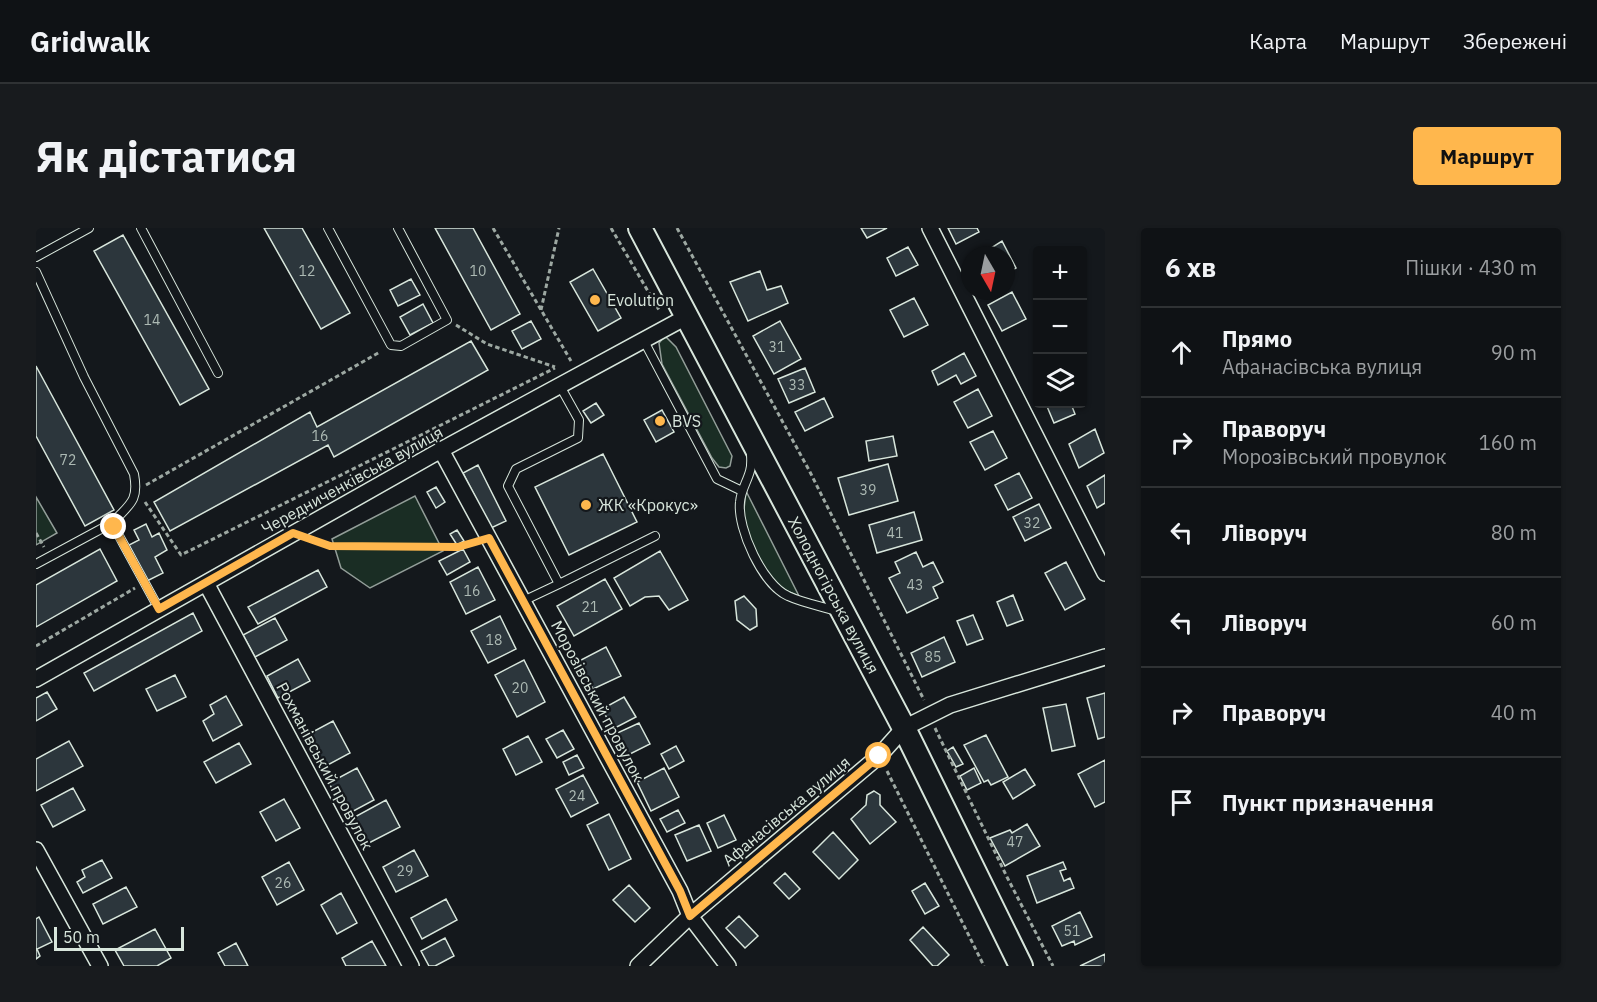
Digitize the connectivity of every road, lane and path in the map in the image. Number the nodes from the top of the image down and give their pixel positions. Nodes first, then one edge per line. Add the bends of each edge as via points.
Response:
1 (89, 228) edge
2 (141, 228) edge
3 (328, 228) edge
4 (398, 228) edge
5 (493, 228) edge
6 (559, 228) edge
7 (611, 228) edge
8 (640, 228) edge
9 (677, 228) edge
10 (930, 228) edge
11 (36, 256) edge
12 (36, 272) edge
13 (541, 310) junction
14 (447, 320) junction
15 (678, 322) junction
16 (644, 341) junction
17 (391, 345) junction
18 (556, 367) junction
19 (218, 374) dead end
20 (579, 376) junction
21 (560, 386) junction
22 (752, 436) junction
23 (441, 450) junction
24 (815, 482) dead end
25 (137, 490) junction
26 (742, 491) junction
27 (112, 523) junction
28 (293, 533) junction
29 (655, 536) dead end
30 (489, 538) junction
31 (36, 564) edge
32 (1105, 573) edge
33 (145, 583) junction
34 (206, 583) junction
35 (559, 584) junction
36 (523, 601) junction
37 (159, 609) junction
38 (844, 613) junction
39 (36, 646) edge
40 (1105, 657) edge
41 (36, 679) edge
42 (904, 728) junction
43 (879, 756) junction
44 (36, 850) edge
45 (690, 916) junction
46 (100, 966) edge
47 (411, 966) edge
48 (638, 966) edge
49 (728, 966) edge
50 (984, 966) edge
51 (1021, 966) edge

1 - 11 lane
2 - 19 lane
3 - 17 lane
4 - 14 lane
5 - 13 path
6 - 13 path
7 - 15 path
8 - 15 main road, Холодногірська вулиця
9 - 24 path
10 - 32 street
12 - 25 lane via 134,474
13 - 20 path
14 - 17 lane via 401,346
14 - 18 path via 487,344
15 - 16 street, Чередниченківська вулиця
15 - 22 main road, Холодногірська вулиця
16 - 20 street, Чередниченківська вулиця
16 - 26 lane via 717,479
17 - 25 path
18 - 20 path
18 - 25 path via 181,555
20 - 21 street, Чередниченківська вулиця
21 - 23 street, Чередниченківська вулиця
21 - 35 lane via 579,420 578,438 516,469 508,486
22 - 26 lane via 750,470
22 - 38 main road, Холодногірська вулиця
23 - 28 street, Чередниченківська вулиця
23 - 30 street, Морозівський провулок
25 - 27 lane via 132,502
26 - 38 lane via 741,524 750,549 773,587 788,596
27 - 31 lane
27 - 33 lane
28 - 30 path via 330,546 458,547
28 - 34 street, Чередниченківська вулиця
29 - 35 lane
30 - 36 street, Морозівський провулок
33 - 37 lane
33 - 39 path
34 - 37 street, Чередниченківська вулиця
34 - 47 street, Рохманівський провулок
35 - 36 lane
36 - 45 street, Морозівський провулок
37 - 41 street, Чередниченківська вулиця
38 - 42 main road, Холодногірська вулиця
40 - 42 street, Афанасівська вулиця via 950,705
42 - 43 street, Афанасівська вулиця
42 - 51 main road, Холодногірська вулиця
43 - 45 street, Афанасівська вулиця
43 - 50 path
44 - 46 street
45 - 48 street, Афанасівська вулиця
45 - 49 street, Морозівський провулок

